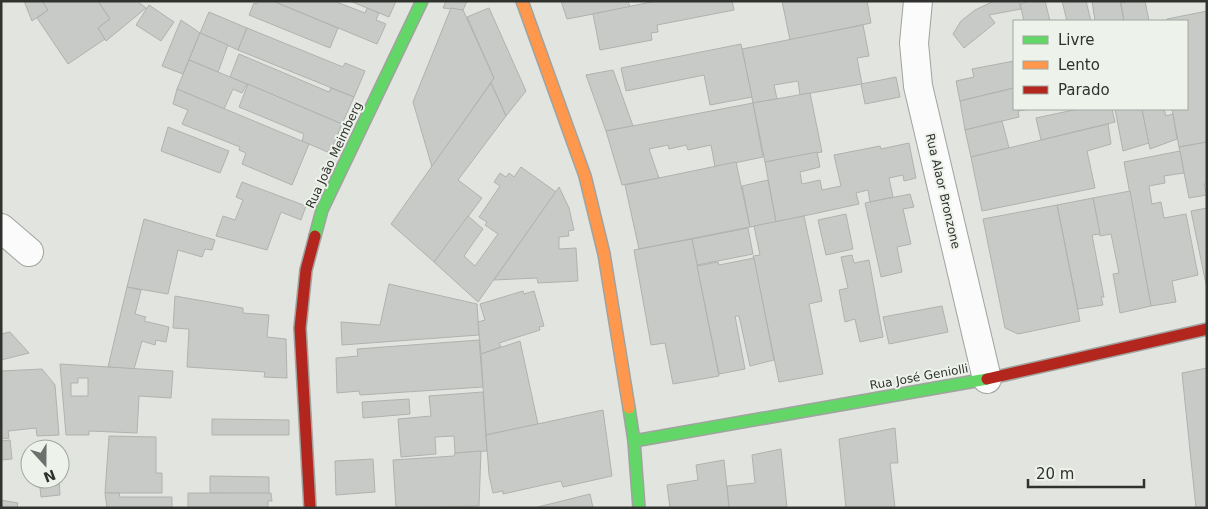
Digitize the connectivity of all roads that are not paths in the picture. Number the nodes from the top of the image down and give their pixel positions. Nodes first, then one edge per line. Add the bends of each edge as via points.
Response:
1 (422, 1) edge
2 (522, 1) edge
3 (918, 1) edge
4 (1, 228) edge
5 (29, 252) dead end
6 (1207, 329) edge
7 (987, 379) junction
8 (634, 441) junction
9 (310, 508) edge
10 (640, 508) edge

1 - 9 street, Rua João Meimberg via 322,210 306,270 300,328
2 - 8 street via 587,186 604,254
3 - 7 street, Rua Alaor Bronzone via 914,43 918,86
4 - 5 street
6 - 7 street, Rua José Geniolli
7 - 8 street, Rua José Geniolli
8 - 10 street

